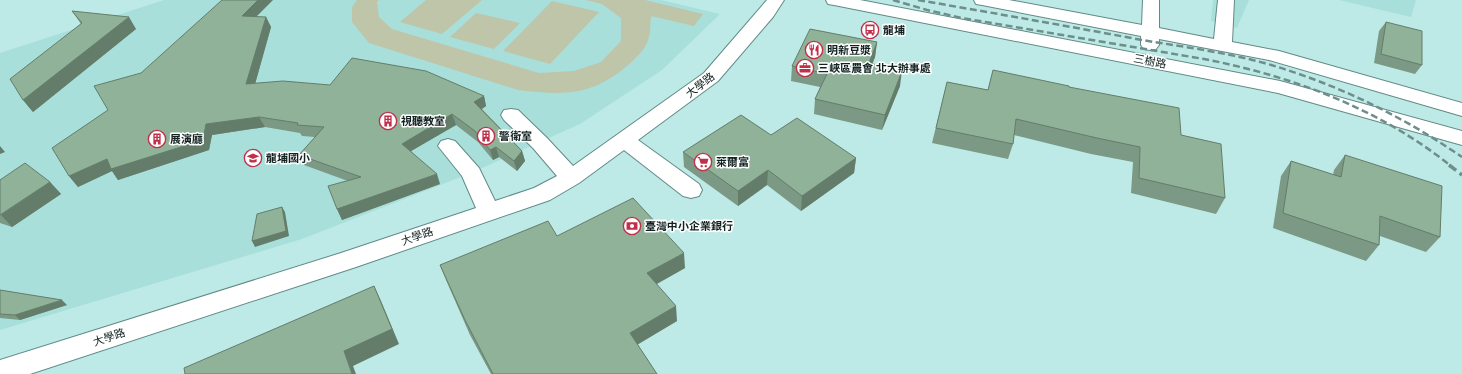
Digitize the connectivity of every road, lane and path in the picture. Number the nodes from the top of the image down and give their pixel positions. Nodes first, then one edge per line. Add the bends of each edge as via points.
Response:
1 (776, 0) edge
2 (834, 0) edge
3 (982, 0) edge
4 (1151, 0) edge
5 (1226, 0) edge
6 (1150, 32) junction
7 (1223, 45) junction
8 (1149, 60) junction
9 (1462, 110) edge
10 (511, 115) dead end
11 (1462, 138) edge
12 (625, 140) junction
13 (448, 146) dead end
14 (571, 178) junction
15 (691, 190) dead end
16 (489, 212) junction
17 (0, 372) edge

1 - 12 street, 大學路 via 712,78
2 - 8 street, 三樹路
3 - 6 street
4 - 6 street
5 - 7 street
6 - 7 street
6 - 8 street
7 - 9 street via 1272,55
8 - 11 street, 三樹路 via 1280,87
10 - 14 street via 540,142
12 - 14 street, 大學路
12 - 15 street
13 - 16 street via 471,173
14 - 16 street, 大學路 via 542,194
16 - 17 street, 大學路

